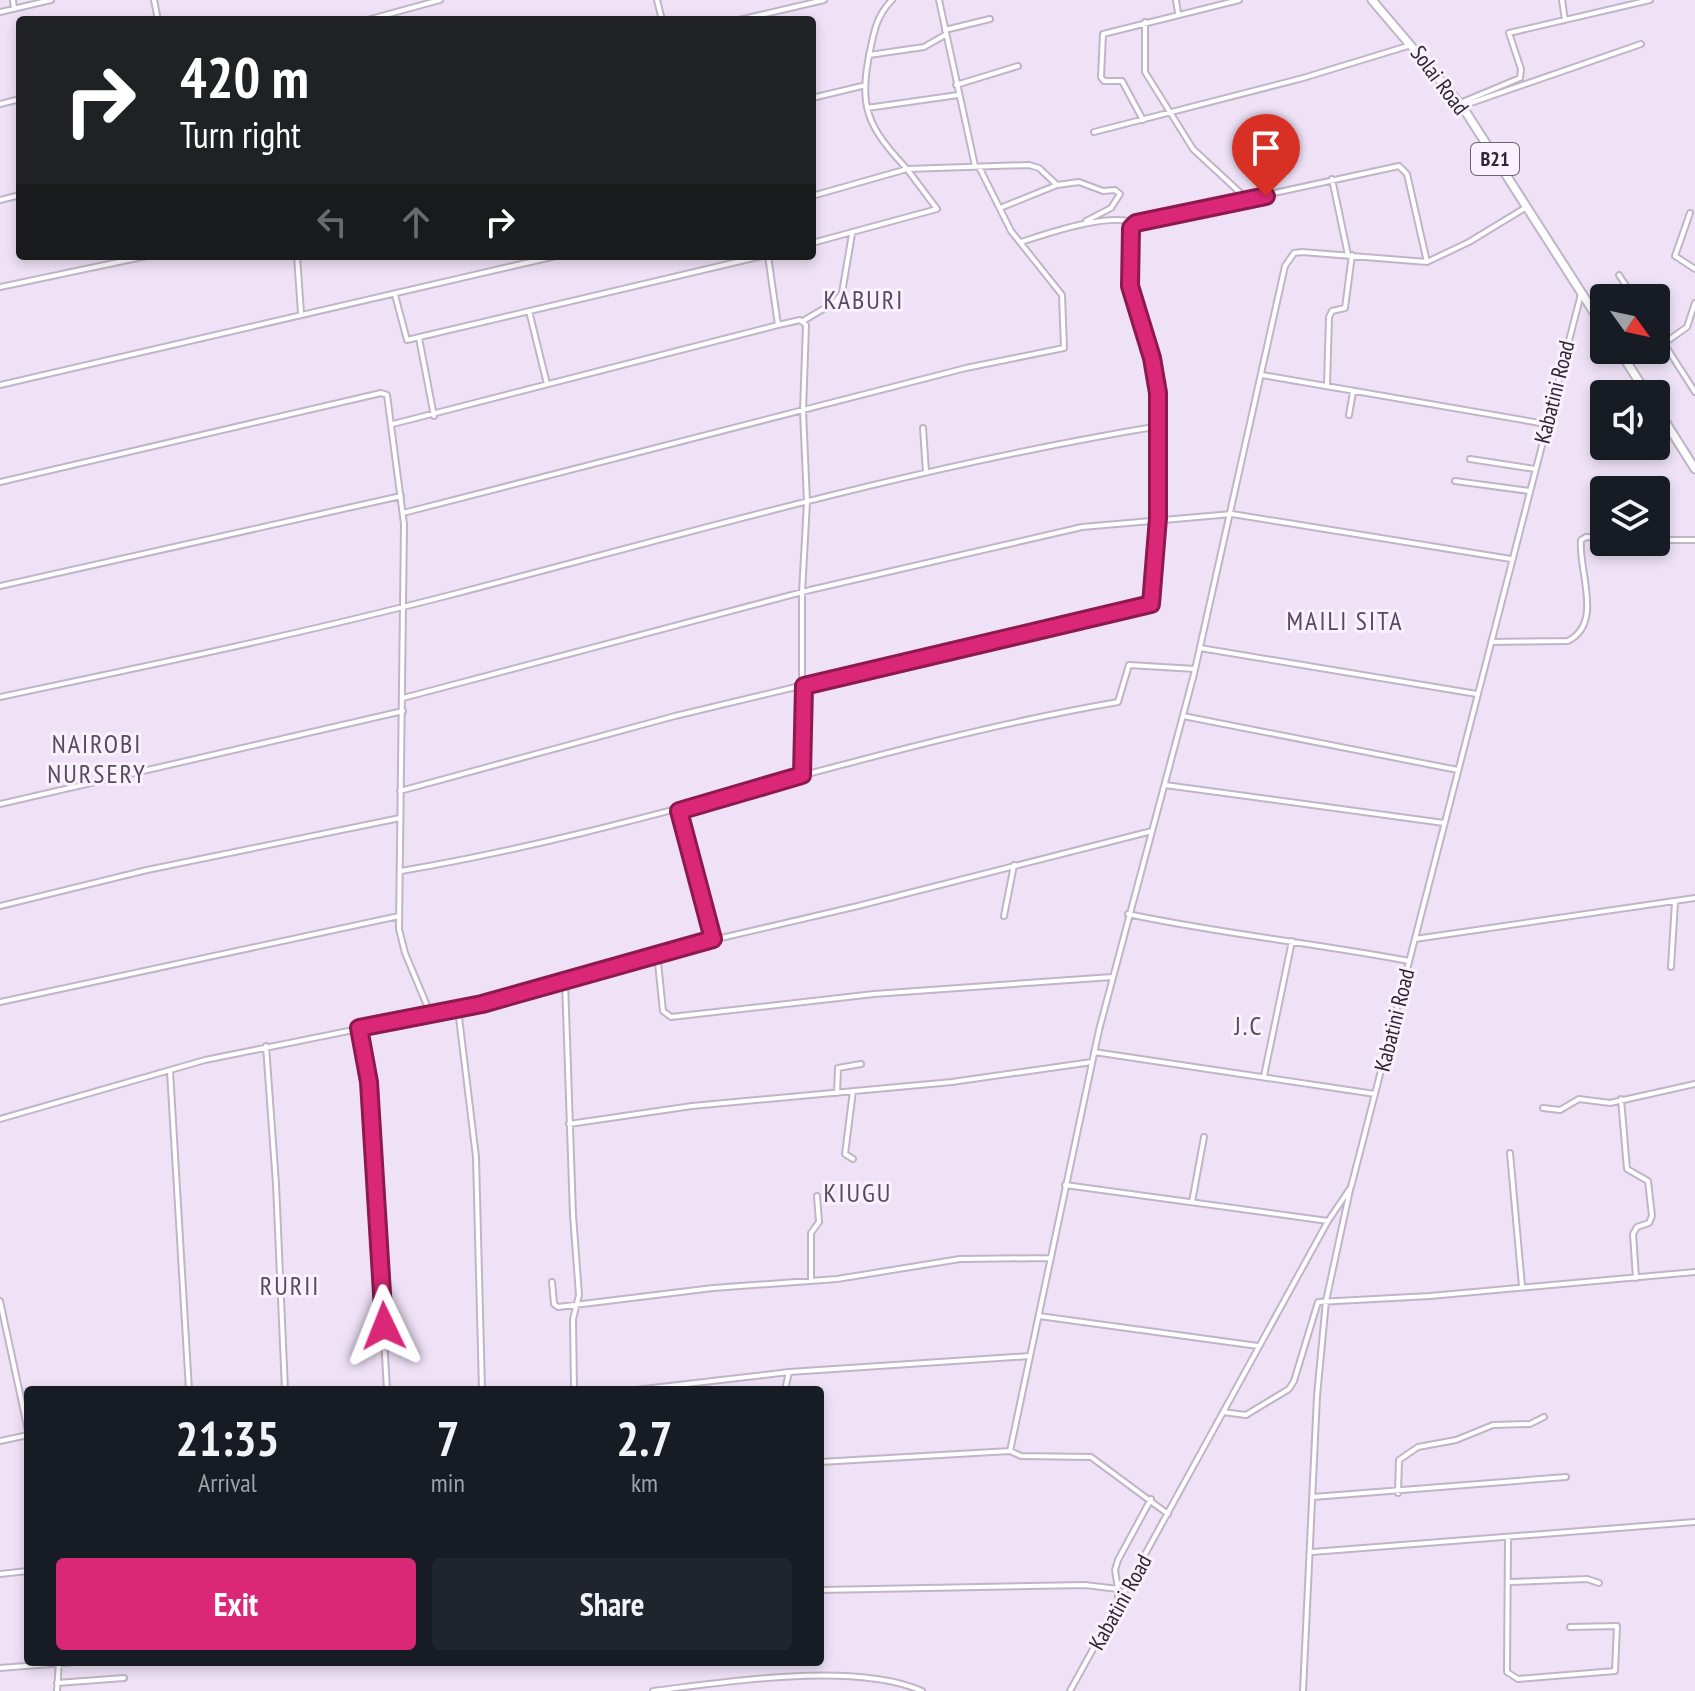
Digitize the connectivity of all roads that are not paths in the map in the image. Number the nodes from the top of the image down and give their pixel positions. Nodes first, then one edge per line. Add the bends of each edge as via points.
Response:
1 (13, 0) edge
2 (51, 0) edge
3 (440, 0) edge
4 (824, 0) edge
5 (892, 0) edge
6 (939, 0) edge
7 (1176, 0) edge
8 (1239, 0) edge
9 (1372, 0) edge
10 (1562, 0) edge
11 (1647, 0) edge
12 (14, 9) junction
13 (0, 12) edge
14 (1178, 13) junction
15 (382, 16) edge
16 (756, 16) edge
17 (990, 19) dead end
18 (1565, 20) junction
19 (1145, 22) junction
20 (945, 32) junction
21 (1641, 44) dead end
22 (1413, 45) junction
23 (869, 55) junction
24 (1018, 66) dead end
25 (956, 85) junction
26 (862, 86) junction
27 (958, 95) junction
28 (816, 97) edge
29 (1460, 105) junction
30 (867, 108) junction
31 (1169, 113) junction
32 (1143, 120) junction
33 (1094, 132) dead end
34 (977, 167) junction
35 (907, 169) junction
36 (1332, 179) junction
37 (1057, 185) junction
38 (816, 195) edge
39 (1248, 200) junction
40 (1000, 208) junction
41 (1525, 208) junction
42 (1690, 213) dead end
43 (1098, 215) junction
44 (1086, 221) junction
45 (1099, 222) junction
46 (1136, 223) junction
47 (852, 234) junction
48 (816, 242) edge
49 (1021, 242) junction
50 (1350, 255) junction
51 (128, 260) edge
52 (297, 260) edge
53 (539, 260) edge
54 (748, 260) edge
55 (766, 260) edge
56 (1427, 262) junction
57 (1695, 269) edge
58 (1619, 275) dead end
59 (1625, 284) edge
60 (0, 287) edge
61 (1581, 294) junction
62 (395, 295) junction
63 (1695, 303) edge
64 (1590, 307) edge
65 (529, 311) junction
66 (301, 314) junction
67 (803, 321) junction
68 (778, 325) junction
69 (419, 338) junction
70 (1670, 341) edge
71 (1670, 353) edge
72 (1262, 375) junction
73 (547, 384) junction
74 (0, 385) edge
75 (1327, 385) junction
76 (1353, 392) junction
77 (1695, 392) edge
78 (803, 411) junction
79 (1349, 415) dead end
80 (434, 416) junction
81 (393, 424) junction
82 (1546, 424) junction
83 (1160, 426) junction
84 (923, 428) dead end
85 (1670, 429) edge
86 (1470, 459) dead end
87 (1535, 469) junction
88 (1695, 469) edge
89 (926, 472) junction
90 (1455, 481) dead end
91 (0, 482) edge
92 (1529, 491) junction
93 (401, 496) junction
94 (807, 502) junction
95 (403, 513) junction
96 (1232, 514) junction
97 (1158, 518) junction
98 (1590, 538) edge
99 (1670, 540) edge
100 (1695, 540) edge
101 (1512, 559) junction
102 (0, 586) edge
103 (802, 593) junction
104 (404, 606) junction
105 (1491, 642) junction
106 (1200, 648) junction
107 (1195, 669) junction
108 (804, 686) junction
109 (1477, 694) junction
110 (0, 697) edge
111 (403, 698) junction
112 (403, 711) junction
113 (1183, 716) junction
114 (1458, 770) junction
115 (802, 775) junction
116 (1165, 785) junction
117 (400, 791) junction
118 (0, 804) edge
119 (679, 811) junction
120 (400, 818) junction
121 (1444, 823) junction
122 (1152, 831) junction
123 (1014, 865) junction
124 (401, 871) junction
125 (1695, 899) edge
126 (1675, 901) junction
127 (0, 906) edge
128 (1128, 914) junction
129 (399, 916) junction
130 (1004, 916) dead end
131 (713, 939) junction
132 (1415, 939) junction
133 (1292, 941) junction
134 (657, 953) junction
135 (1409, 961) junction
136 (1671, 967) dead end
137 (1112, 977) junction
138 (565, 981) junction
139 (0, 1002) edge
140 (458, 1009) junction
141 (431, 1015) junction
142 (359, 1028) junction
143 (266, 1046) junction
144 (1094, 1052) junction
145 (1092, 1062) junction
146 (861, 1064) dead end
147 (170, 1071) junction
148 (1264, 1076) junction
149 (1695, 1084) edge
150 (853, 1091) junction
151 (837, 1093) junction
152 (1375, 1094) junction
153 (1621, 1099) junction
154 (1543, 1108) dead end
155 (0, 1119) edge
156 (569, 1124) junction
157 (1204, 1137) dead end
158 (1510, 1153) dead end
159 (853, 1159) dead end
160 (1065, 1185) junction
161 (1351, 1187) junction
162 (817, 1196) dead end
163 (1192, 1202) junction
164 (1328, 1221) junction
165 (1051, 1258) junction
166 (1695, 1272) edge
167 (1636, 1278) junction
168 (811, 1280) junction
169 (552, 1282) dead end
170 (1522, 1286) junction
171 (0, 1301) edge
172 (1326, 1301) junction
173 (577, 1303) junction
174 (1039, 1316) junction
175 (1259, 1346) junction
176 (1030, 1356) junction
177 (789, 1372) junction
178 (189, 1386) edge
179 (285, 1386) edge
180 (387, 1386) edge
181 (482, 1386) edge
182 (574, 1386) edge
183 (669, 1386) edge
184 (786, 1386) edge
185 (1223, 1412) junction
186 (24, 1414) edge
187 (1544, 1417) dead end
188 (24, 1434) edge
189 (0, 1441) edge
190 (1010, 1451) junction
191 (824, 1462) edge
192 (1566, 1477) dead end
193 (1398, 1493) junction
194 (1313, 1497) junction
195 (1151, 1499) junction
196 (1168, 1514) junction
197 (1695, 1522) edge
198 (1508, 1538) junction
199 (1312, 1552) junction
200 (24, 1571) edge
201 (0, 1574) edge
202 (1510, 1582) junction
203 (1599, 1583) dead end
204 (1118, 1589) junction
205 (824, 1590) edge
206 (1118, 1606) junction
207 (1570, 1627) dead end
208 (24, 1666) edge
209 (59, 1666) edge
210 (0, 1668) edge
211 (124, 1678) dead end
212 (57, 1683) junction
213 (57, 1691) edge
214 (653, 1691) edge
215 (922, 1691) edge
216 (1070, 1691) edge
217 (1303, 1691) edge

1 - 12 street
2 - 12 street
3 - 15 street
4 - 16 street
5 - 23 street via 881,10
6 - 20 street
7 - 14 street
8 - 14 street
9 - 22 highway, Solai Road / B21
10 - 18 street
11 - 18 street
12 - 13 street
14 - 19 street
17 - 20 street
18 - 29 street via 1509,33 1520,78
19 - 31 street via 1145,72
19 - 32 street via 1101,38 1102,80 1122,81
20 - 23 street via 926,46
20 - 25 street
21 - 29 street
22 - 29 highway, Solai Road / B21
22 - 31 street
23 - 26 street
24 - 25 street
25 - 27 street
26 - 28 street
26 - 30 street
27 - 30 street
27 - 34 street
29 - 41 highway, Solai Road / B21
30 - 35 street via 874,128
31 - 32 street
31 - 39 street via 1197,154
32 - 33 street
34 - 35 street
34 - 37 street via 1032,165
34 - 40 street
35 - 38 street
35 - 47 street via 935,212
36 - 39 street
36 - 50 street
36 - 56 street via 1403,168
37 - 40 street
37 - 43 street via 1079,182 1120,194
39 - 46 street
40 - 49 street
41 - 56 street
41 - 61 highway, Solai Road / B21
42 - 57 street via 1675,256
43 - 44 street
43 - 45 street
44 - 45 street
44 - 49 street
45 - 46 street
46 - 83 street via 1128,249 1130,286 1152,358
47 - 48 street
47 - 67 street via 842,293
49 - 78 street via 1062,295 1064,348
50 - 56 street
50 - 72 street via 1302,252 1288,258
50 - 75 street via 1345,308 1329,317
51 - 60 street
52 - 66 street
53 - 62 street
54 - 65 street
55 - 68 street
58 - 59 street
61 - 64 highway, Solai Road / B21
61 - 82 street, Kabatini Road
62 - 66 street
62 - 69 street via 405,339
63 - 70 street via 1687,327
65 - 69 street
65 - 73 street
66 - 74 street
67 - 68 street
67 - 78 street
68 - 73 street
69 - 80 street
71 - 77 street
72 - 75 street
72 - 96 street
73 - 80 street
75 - 76 street
76 - 79 street
76 - 82 street
78 - 94 street
78 - 95 street
80 - 81 street
81 - 91 street via 389,400 381,393
81 - 93 street
82 - 87 street, Kabatini Road
83 - 89 street
83 - 97 street
84 - 89 street
85 - 88 highway
86 - 87 street
87 - 92 street, Kabatini Road
89 - 94 street
90 - 92 street
92 - 101 street, Kabatini Road
93 - 95 street
93 - 102 street
94 - 103 street
94 - 104 street
95 - 104 street
96 - 97 street
96 - 101 street
96 - 106 street
97 - 103 street via 1029,538
97 - 108 street via 1154,598 1149,606
98 - 105 street via 1580,544 1587,614 1576,637
99 - 100 street
101 - 105 street, Kabatini Road
103 - 108 street
103 - 111 street
104 - 110 street
104 - 111 street
105 - 109 street, Kabatini Road
106 - 107 street
106 - 109 street
107 - 113 street
107 - 115 street via 1129,665 1118,702
108 - 115 street
108 - 117 street
109 - 114 street, Kabatini Road
111 - 112 street
112 - 117 street
112 - 118 street
113 - 114 street
113 - 116 street
114 - 121 street, Kabatini Road
115 - 119 street
116 - 121 street
116 - 122 street
117 - 120 street
119 - 124 street
119 - 131 street
120 - 124 street
120 - 127 street
121 - 132 street, Kabatini Road
122 - 123 street
122 - 128 street
123 - 130 street
123 - 131 street
124 - 129 street
125 - 126 street
126 - 132 street
126 - 136 street
128 - 133 street
128 - 137 street
129 - 139 street
129 - 141 street via 401,942
131 - 134 street
132 - 135 street, Kabatini Road
133 - 135 street
133 - 148 street
134 - 137 street via 663,1011 671,1017 874,994
134 - 138 street
135 - 152 street, Kabatini Road
137 - 144 street
138 - 140 street
138 - 156 street
140 - 141 street
140 - 181 street via 476,1157
141 - 142 street
142 - 143 street
142 - 180 street via 369,1082
143 - 147 street
143 - 179 street
144 - 145 street
144 - 148 street
145 - 150 street
145 - 160 street
146 - 151 street via 838,1068
147 - 155 street
147 - 178 street
148 - 152 street
149 - 153 street
150 - 151 street
150 - 159 street via 845,1154
151 - 156 street
152 - 161 street, Kabatini Road
153 - 154 street via 1579,1099 1560,1110
153 - 167 street via 1627,1169 1648,1181 1652,1216 1633,1234
156 - 173 street
157 - 163 street
158 - 170 street
160 - 163 street
160 - 165 street
161 - 164 street, Kabatini Road
161 - 172 street
162 - 168 street
163 - 164 street
164 - 175 street, Kabatini Road
165 - 168 street via 960,1259
165 - 174 street
166 - 167 street
167 - 170 street
168 - 173 street
169 - 173 street via 555,1306
170 - 172 street
171 - 186 street
172 - 185 street via 1318,1302 1289,1389 1246,1415
172 - 194 street
173 - 182 street
174 - 175 street
174 - 176 street
175 - 185 street, Kabatini Road
176 - 177 street
176 - 190 street
177 - 183 street
177 - 184 street
185 - 196 street, Kabatini Road
187 - 193 street via 1530,1424 1493,1425 1409,1450 1399,1460
188 - 189 street
190 - 191 street
190 - 195 street via 1021,1456 1084,1454
192 - 193 street
193 - 194 street
194 - 199 street
195 - 196 street
195 - 204 street via 1118,1560
196 - 206 street, Kabatini Road
197 - 198 street
198 - 199 street
198 - 202 street
199 - 217 street
200 - 201 street
202 - 203 street
202 - 207 street via 1507,1672 1512,1677 1615,1671 1617,1626
204 - 205 street via 1039,1585
204 - 206 street
206 - 216 street, Kabatini Road
208 - 210 street
209 - 212 street
211 - 212 street
212 - 213 street
214 - 215 street via 800,1677 892,1679

